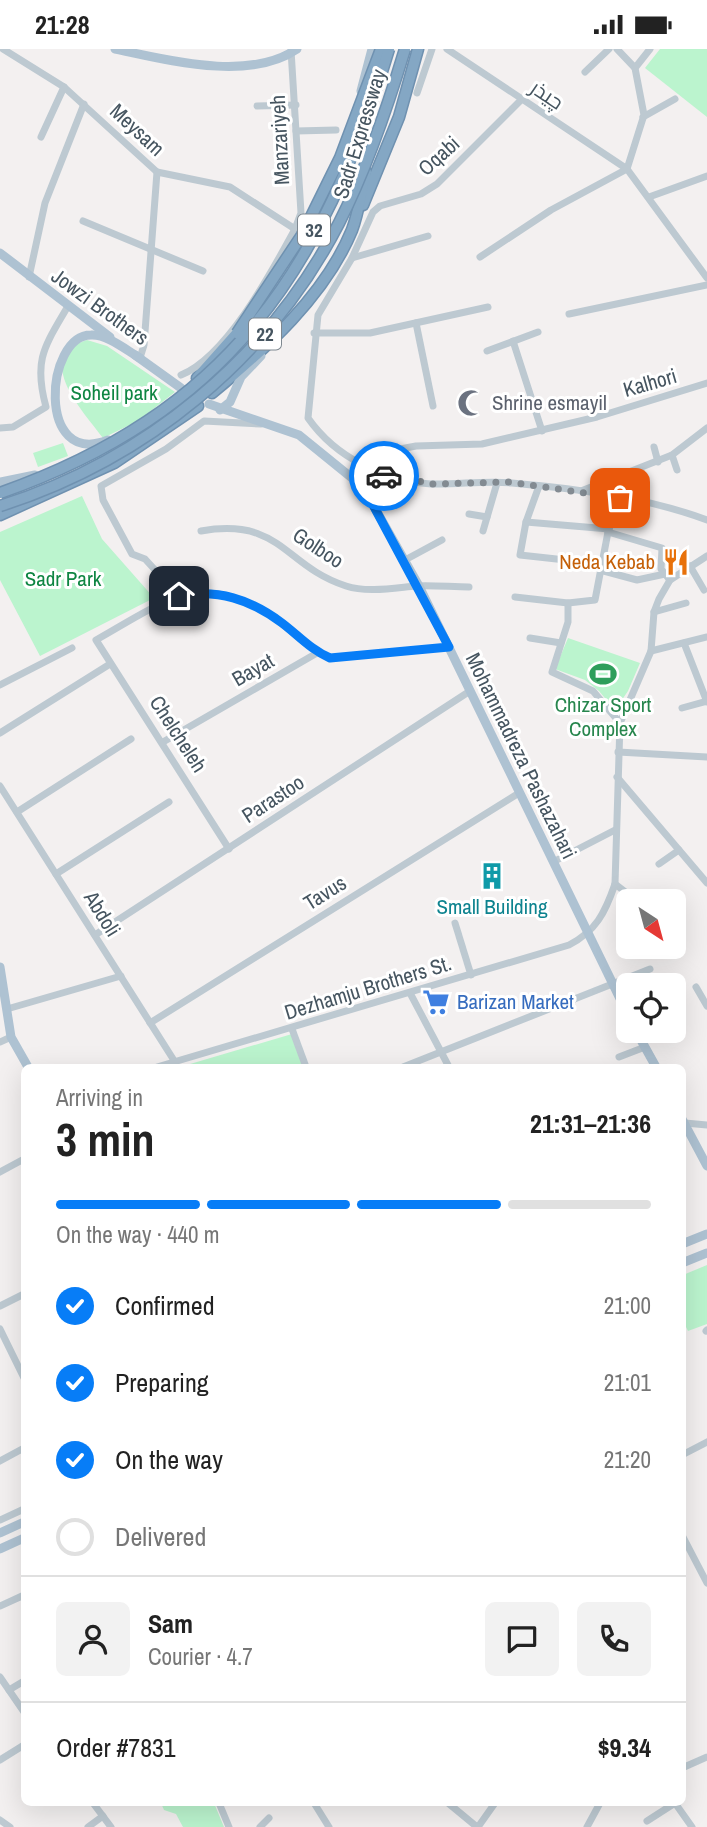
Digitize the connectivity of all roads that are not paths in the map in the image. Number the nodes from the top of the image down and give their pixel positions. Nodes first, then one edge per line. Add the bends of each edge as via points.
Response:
1 (4, 49) edge
2 (115, 49) edge
3 (372, 49) edge
4 (382, 49) edge
5 (388, 49) edge
6 (407, 49) edge
7 (418, 49) edge
8 (432, 49) edge
9 (447, 49) edge
10 (609, 49) edge
11 (617, 49) edge
12 (650, 49) edge
13 (293, 50) edge
14 (635, 68) junction
15 (586, 72) dead end
16 (64, 87) junction
17 (417, 93) dead end
18 (523, 99) junction
19 (675, 99) dead end
20 (84, 104) junction
21 (296, 105) junction
22 (257, 106) dead end
23 (643, 117) junction
24 (336, 130) dead end
25 (296, 131) junction
26 (41, 137) dead end
27 (627, 169) junction
28 (157, 171) junction
29 (707, 176) edge
30 (649, 197) junction
31 (321, 216) junction
32 (83, 221) dead end
33 (295, 229) junction
34 (352, 230) junction
35 (428, 236) dead end
36 (149, 248) junction
37 (0, 253) edge
38 (481, 257) dead end
39 (352, 258) junction
40 (203, 271) dead end
41 (29, 277) junction
42 (707, 278) edge
43 (707, 285) edge
44 (68, 306) junction
45 (488, 307) dead end
46 (569, 314) dead end
47 (416, 323) junction
48 (538, 332) dead end
49 (314, 333) junction
50 (513, 341) junction
51 (274, 343) junction
52 (487, 352) dead end
53 (140, 358) junction
54 (181, 375) dead end
55 (193, 382) junction
56 (707, 383) edge
57 (180, 391) junction
58 (206, 401) junction
59 (433, 406) dead end
60 (220, 409) junction
61 (263, 424) junction
62 (0, 428) edge
63 (704, 429) edge
64 (542, 431) junction
65 (129, 432) junction
66 (654, 447) dead end
67 (672, 455) junction
68 (658, 461) junction
69 (360, 466) junction
70 (677, 470) dead end
71 (50, 472) junction
72 (391, 474) junction
73 (352, 478) junction
74 (0, 482) edge
75 (497, 483) junction
76 (539, 486) junction
77 (580, 491) junction
78 (0, 492) edge
79 (620, 498) junction
80 (372, 503) junction
81 (0, 506) edge
82 (469, 514) dead end
83 (0, 517) edge
84 (487, 517) junction
85 (707, 520) edge
86 (526, 522) junction
87 (201, 531) dead end
88 (483, 531) dead end
89 (608, 531) junction
90 (442, 540) dead end
91 (707, 556) edge
92 (405, 560) junction
93 (690, 566) junction
94 (601, 567) junction
95 (667, 577) junction
96 (419, 586) junction
97 (469, 587) dead end
98 (704, 590) dead end
99 (179, 596) junction
100 (515, 597) dead end
101 (568, 603) junction
102 (686, 603) dead end
103 (654, 612) junction
104 (707, 636) edge
105 (530, 638) dead end
106 (561, 643) junction
107 (684, 643) junction
108 (449, 647) junction
109 (72, 648) dead end
110 (651, 651) junction
111 (317, 653) junction
112 (110, 664) junction
113 (0, 685) edge
114 (470, 691) junction
115 (707, 702) edge
116 (682, 708) dead end
117 (620, 723) junction
118 (0, 733) edge
119 (131, 739) dead end
120 (163, 742) junction
121 (618, 752) junction
122 (707, 757) edge
123 (617, 777) junction
124 (0, 786) edge
125 (519, 793) junction
126 (169, 802) dead end
127 (17, 812) junction
128 (615, 830) junction
129 (229, 849) junction
130 (679, 850) junction
131 (553, 862) junction
132 (659, 864) dead end
133 (56, 874) junction
134 (707, 883) edge
135 (615, 884) junction
136 (621, 889) edge
137 (455, 923) dead end
138 (95, 935) junction
139 (588, 935) junction
140 (0, 967) edge
141 (650, 969) dead end
142 (471, 975) junction
143 (121, 977) junction
144 (611, 983) junction
145 (696, 987) dead end
146 (616, 992) edge
147 (410, 993) junction
148 (707, 1006) edge
149 (7, 1009) junction
150 (150, 1023) junction
151 (292, 1029) junction
152 (11, 1037) junction
153 (0, 1042) edge
154 (643, 1043) edge
155 (645, 1047) junction
156 (442, 1053) junction
157 (619, 1057) dead end
158 (175, 1062) junction
159 (26, 1064) edge
160 (168, 1064) edge
161 (305, 1064) edge
162 (411, 1064) edge
163 (448, 1064) edge
164 (654, 1064) edge
165 (686, 1121) edge
166 (686, 1125) edge
167 (707, 1125) edge
168 (21, 1161) edge
169 (707, 1166) edge
170 (0, 1172) edge
171 (703, 1236) edge
172 (686, 1242) edge
173 (707, 1251) edge
174 (686, 1261) edge
175 (21, 1296) edge
176 (0, 1306) edge
177 (0, 1329) edge
178 (21, 1372) edge
179 (707, 1442) edge
180 (21, 1450) edge
181 (686, 1453) edge
182 (0, 1461) edge
183 (21, 1510) edge
184 (0, 1520) edge
185 (21, 1523) edge
186 (0, 1533) edge
187 (21, 1539) edge
188 (686, 1543) edge
189 (0, 1549) edge
190 (707, 1583) edge
191 (21, 1596) edge
192 (0, 1606) edge
193 (0, 1677) edge
194 (21, 1683) edge
195 (9, 1691) junction
196 (21, 1708) edge
197 (21, 1747) edge
198 (707, 1757) edge
199 (0, 1760) edge
200 (686, 1766) edge
201 (98, 1806) edge
202 (220, 1806) edge
203 (316, 1806) edge
204 (452, 1806) edge
205 (493, 1806) edge
206 (598, 1806) edge
207 (670, 1806) edge
208 (677, 1806) edge
209 (103, 1816) junction
210 (270, 1818) dead end
211 (0, 1820) edge
212 (647, 1821) dead end
213 (10, 1827) edge
214 (88, 1827) edge
215 (111, 1827) edge
216 (229, 1827) edge
217 (260, 1827) edge
218 (329, 1827) edge
219 (477, 1827) edge
220 (587, 1827) edge
221 (692, 1827) edge

1 - 16 street, Meysam
2 - 13 main road via 177,62 250,67
3 - 31 main road via 340,168
4 - 55 highway, bridge via 340,158 302,235 237,333
5 - 31 highway, Sadr Expressway / 32 via 348,163
5 - 78 highway, 22, bridge via 350,163 304,254 253,329 198,384 143,425 51,474
6 - 34 highway, Sadr Expressway / 32 via 367,168
6 - 81 highway, 22, bridge via 365,168 338,225 299,289 263,335 214,387 148,436 94,466
7 - 34 highway via 388,144
8 - 17 street
9 - 18 street, چیذر
10 - 15 street
11 - 14 street
12 - 14 street
13 - 21 street, Manzariyeh
14 - 23 street
16 - 20 street, Meysam
16 - 26 street
18 - 27 street, چیذر
18 - 39 street, Oqabi via 437,184 373,212
19 - 23 street
20 - 28 street, Meysam
20 - 41 street via 45,203
21 - 22 street
21 - 25 street, Manzariyeh
23 - 27 street
24 - 25 street
25 - 33 street, Manzariyeh via 301,213
27 - 30 street, چیذر
27 - 38 street via 551,210
28 - 33 street, Meysam via 230,187
28 - 36 street
29 - 30 street
30 - 42 street, چیذر
31 - 55 highway, Sadr Expressway / 32 via 275,295
32 - 36 street
33 - 54 street via 227,336 194,369
34 - 51 highway, Sadr Expressway / 32 via 322,280
35 - 39 street
36 - 40 street
36 - 53 street
37 - 41 main road, Jowzi Brothers
39 - 49 street, Oqabi via 318,315
41 - 44 main road, Jowzi Brothers
43 - 46 street
44 - 53 main road, Jowzi Brothers
44 - 62 street via 41,353 46,407 13,427
45 - 47 street
47 - 49 street via 370,333
47 - 59 street
48 - 50 street
49 - 69 street, Oqabi via 308,418 319,433
50 - 52 street
50 - 64 street
51 - 58 highway, Sadr Expressway / 32
51 - 60 main road via 241,377 230,402
53 - 57 main road, Jowzi Brothers
53 - 65 main road via 102,336 89,334 75,339 60,361 56,415 67,436 94,444
55 - 57 highway, Sadr Expressway / 32, bridge
56 - 64 street, Kalhori
57 - 65 highway, Sadr Expressway / 32
58 - 60 main road, Mohammadreza Pashazahari
58 - 83 highway, Sadr Expressway / 32 via 114,463
60 - 61 main road, Mohammadreza Pashazahari
61 - 73 main road, Mohammadreza Pashazahari via 299,435
61 - 99 street via 204,421 99,491 132,554 145,559
63 - 67 street
64 - 69 street, Kalhori via 482,444 416,446 368,455
65 - 71 highway, Sadr Expressway / 32
66 - 68 street
67 - 68 street
67 - 70 street
68 - 77 street
69 - 72 street
69 - 73 street
71 - 74 main road
71 - 78 highway, Sadr Expressway / 32
72 - 75 street via 431,484
72 - 80 street via 374,483
73 - 80 main road, Mohammadreza Pashazahari
75 - 76 street
75 - 84 street
76 - 77 street
76 - 86 street
77 - 79 street
79 - 85 street
79 - 89 street
80 - 92 main road, Mohammadreza Pashazahari
82 - 84 street
84 - 88 street
86 - 89 street
86 - 94 street via 520,555
87 - 96 street, Golboo via 254,530 347,587
89 - 94 street
89 - 95 street via 662,548 660,569
90 - 92 street
91 - 93 street
92 - 96 main road, Mohammadreza Pashazahari
93 - 95 street
93 - 98 street
94 - 95 street via 637,580
94 - 101 street via 595,600
95 - 103 street
96 - 97 street, Golboo
96 - 108 main road, Mohammadreza Pashazahari
99 - 111 street via 201,592 233,596 281,623
99 - 112 street, Chelcheleh via 96,640
100 - 101 street
101 - 106 street
102 - 103 street
103 - 110 street
104 - 107 street
105 - 106 street
106 - 117 street via 551,672 593,691
107 - 110 street
107 - 115 street
108 - 111 street via 350,659
108 - 114 main road, Mohammadreza Pashazahari
109 - 113 street
110 - 117 street
111 - 120 street, Bayat
112 - 118 street
112 - 120 street, Chelcheleh
114 - 125 main road, Mohammadreza Pashazahari
114 - 129 street, Parastoo
115 - 116 street
117 - 121 street
119 - 127 street
120 - 129 street, Chelcheleh
121 - 122 street
121 - 123 street
123 - 128 street
123 - 130 street
124 - 127 street, Abdoli
125 - 131 main road, Mohammadreza Pashazahari
125 - 150 street, Tavus
126 - 133 street
127 - 133 street, Abdoli
128 - 131 street
128 - 135 street
129 - 138 street, Parastoo
130 - 132 street
130 - 134 street
131 - 139 main road, Mohammadreza Pashazahari
133 - 138 street, Abdoli
135 - 136 street
135 - 139 street
137 - 142 street
138 - 143 street, Abdoli
139 - 142 street, Dezhamju Brothers St.
139 - 144 main road, Mohammadreza Pashazahari
140 - 149 main road
141 - 144 street
142 - 147 street, Dezhamju Brothers St.
143 - 149 street
143 - 150 street, Abdoli
144 - 146 main road, Mohammadreza Pashazahari
144 - 156 street
145 - 148 street
147 - 151 street, Dezhamju Brothers St.
147 - 156 street
149 - 152 main road
150 - 158 street, Abdoli
151 - 158 street, Dezhamju Brothers St.
151 - 161 street
152 - 153 street
152 - 159 main road
154 - 155 main road
155 - 157 street
155 - 164 main road
156 - 162 street
156 - 163 street
158 - 160 street, Dezhamju Brothers St.
165 - 167 street
166 - 169 main road
168 - 170 street
171 - 172 main road
171 - 173 main road
173 - 174 main road
175 - 176 street
177 - 178 street
179 - 181 street
180 - 182 street
183 - 184 street
185 - 186 main road
187 - 189 main road
188 - 190 street
191 - 192 street
193 - 195 street
194 - 195 street
195 - 196 street
197 - 199 street
198 - 200 street
201 - 209 street
202 - 216 street
203 - 218 street
204 - 219 street
205 - 219 street
206 - 220 street
207 - 212 street
208 - 221 street
209 - 214 street
209 - 215 street
210 - 217 street
211 - 213 street

